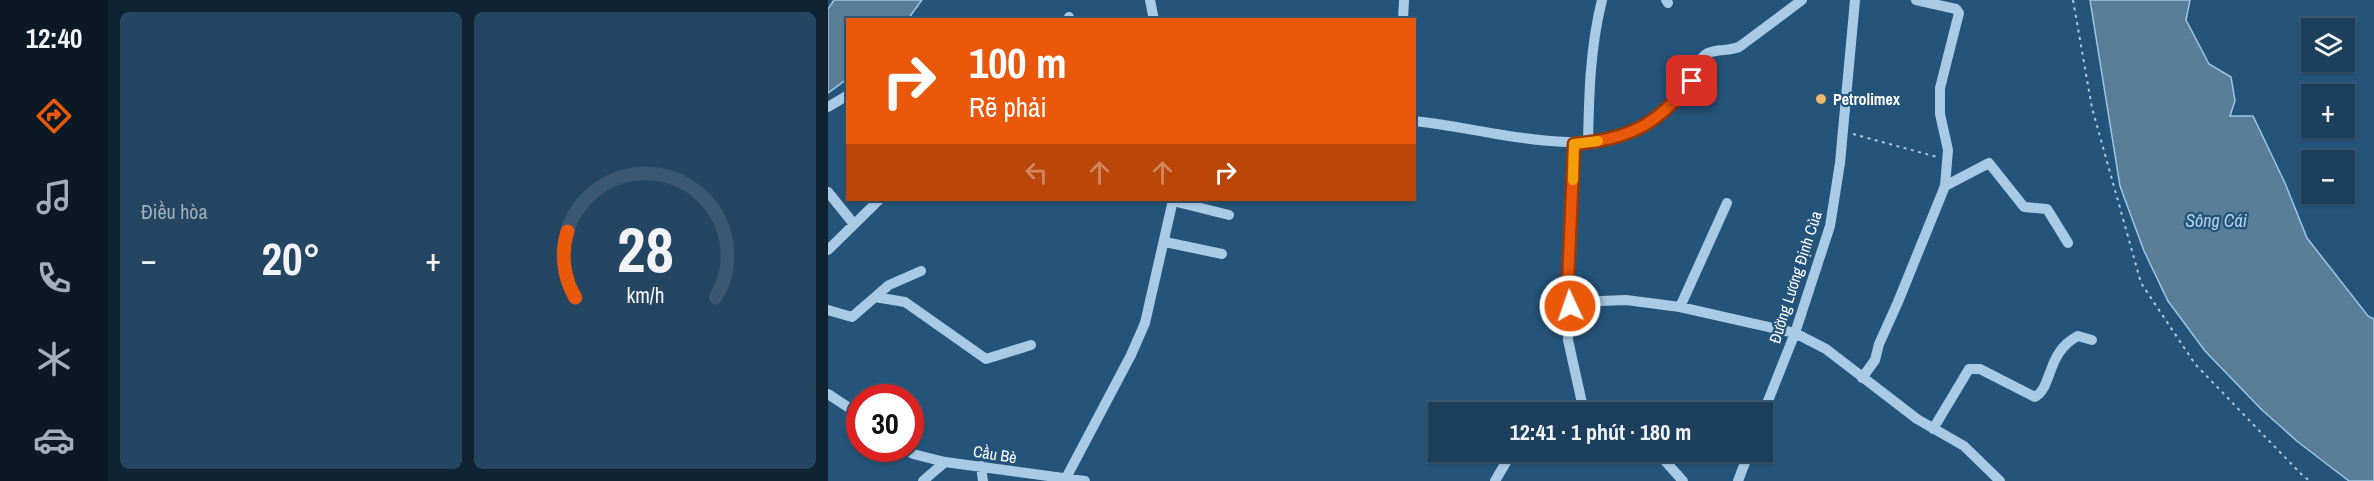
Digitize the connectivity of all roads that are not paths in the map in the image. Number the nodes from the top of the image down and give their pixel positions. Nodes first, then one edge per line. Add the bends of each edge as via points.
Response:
1 (1150, 0) edge
2 (1404, 0) edge
3 (1602, 0) edge
4 (1802, 0) edge
5 (1856, 0) edge
6 (1916, 0) edge
7 (1154, 18) edge
8 (1403, 18) edge
9 (846, 96) edge
10 (828, 106) edge
11 (1416, 121) edge
12 (1588, 142) junction
13 (1574, 144) junction
14 (1945, 186) junction
15 (828, 192) edge
16 (878, 201) edge
17 (1173, 201) edge
18 (1177, 201) edge
19 (1727, 203) dead end
20 (1229, 215) dead end
21 (853, 223) junction
22 (1165, 242) junction
23 (2068, 243) dead end
24 (828, 250) edge
25 (1222, 254) dead end
26 (921, 271) dead end
27 (875, 297) junction
28 (1570, 306) junction
29 (1680, 307) junction
30 (828, 310) edge
31 (1795, 333) junction
32 (2091, 340) dead end
33 (1031, 345) dead end
34 (1862, 378) junction
35 (828, 394) edge
36 (1582, 402) edge
37 (1768, 402) edge
38 (846, 406) edge
39 (1934, 429) junction
40 (924, 457) edge
41 (945, 462) junction
42 (1507, 462) edge
43 (1666, 462) edge
44 (1745, 462) edge
45 (981, 466) junction
46 (1066, 478) junction
47 (924, 481) edge
48 (983, 481) edge
49 (1085, 481) edge
50 (1495, 481) edge
51 (1683, 481) edge
52 (1738, 481) edge
53 (2000, 481) edge

1 - 7 street
2 - 8 street
3 - 12 street via 1589,74
4 - 12 street via 1739,47 1702,57 1692,81 1646,126 1618,138
5 - 31 street, Đường Lương Định Của via 1830,226
6 - 14 street via 1959,13 1940,88 1948,161
9 - 10 street
11 - 13 street
12 - 13 street
13 - 28 street
14 - 23 street via 1989,163 2024,207 2047,209
14 - 34 street via 1875,360
15 - 21 street
16 - 21 street
17 - 22 street
18 - 20 street
19 - 29 street
21 - 24 street
22 - 25 street
22 - 46 street via 1145,323
26 - 27 street via 889,285
27 - 30 street via 852,317
27 - 33 street via 904,302 986,359
28 - 29 street via 1626,300
28 - 36 street via 1568,340
29 - 31 street
31 - 34 street via 1826,349
31 - 37 street, Đường Lương Định Của
32 - 39 street via 2078,336 2061,349 2041,393 2035,397 1980,369 1969,369
34 - 39 street
35 - 38 street
39 - 53 street via 1964,446
40 - 41 street, Cầu Bè
41 - 45 street, Cầu Bè
41 - 47 street
42 - 50 street
43 - 51 street
44 - 52 street
45 - 46 street, Cầu Bè
45 - 48 street
46 - 49 street, Cầu Bè

